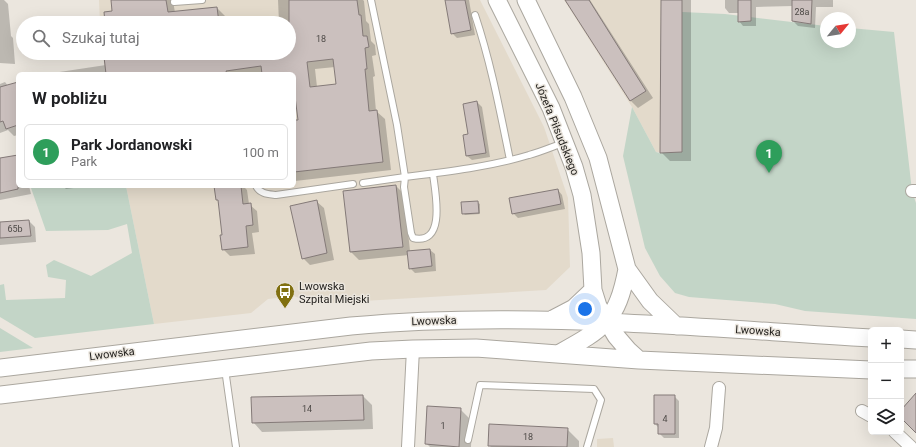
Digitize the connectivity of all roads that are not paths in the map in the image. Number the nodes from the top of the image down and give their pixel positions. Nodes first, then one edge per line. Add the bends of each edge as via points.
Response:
1 (202, 0) edge
2 (371, 0) edge
3 (497, 0) edge
4 (526, 0) edge
5 (174, 2) dead end
6 (475, 16) dead end
7 (565, 143) junction
8 (510, 160) junction
9 (433, 174) junction
10 (405, 177) junction
11 (363, 183) dead end
12 (353, 184) dead end
13 (257, 188) edge
14 (627, 269) junction
15 (593, 290) junction
16 (552, 319) junction
17 (607, 322) junction
18 (676, 326) junction
19 (868, 338) edge
20 (904, 339) edge
21 (916, 340) edge
22 (413, 349) junction
23 (558, 354) junction
24 (639, 360) junction
25 (0, 368) edge
26 (225, 368) junction
27 (916, 369) edge
28 (868, 370) edge
29 (904, 370) edge
30 (719, 388) dead end
31 (2, 396) edge
32 (898, 435) edge
33 (468, 440) dead end
34 (236, 447) edge
35 (408, 447) edge
36 (588, 447) edge
37 (711, 447) edge
38 (911, 447) edge

1 - 5 lane
2 - 10 lane
3 - 7 main road, Józefa Piłsudskiego via 551,108
4 - 14 main road via 573,97 598,158
6 - 8 lane via 490,66
7 - 8 lane
7 - 15 main road, Józefa Piłsudskiego via 582,195 591,253
8 - 9 lane
9 - 10 lane
9 - 10 lane via 438,211 432,232 429,236 418,239 413,238 411,233 404,187
10 - 11 lane
12 - 13 lane via 276,195 265,194
14 - 17 main road via 621,295
14 - 18 main road via 650,301
15 - 16 main road via 574,308
15 - 17 main road, Józefa Piłsudskiego
16 - 17 main road, Lwowska
16 - 25 main road, Lwowska via 375,324
17 - 18 main road, Lwowska
17 - 23 main road via 584,340
17 - 24 main road, Józefa Piłsudskiego via 616,336
18 - 19 main road, Lwowska
20 - 21 main road
22 - 23 main road via 476,348
22 - 26 main road via 371,351
22 - 35 street
23 - 24 main road
24 - 28 main road
26 - 31 main road
26 - 34 lane
27 - 29 main road
30 - 37 street via 716,428
32 - 38 street
33 - 36 lane via 480,385 594,389 601,400

